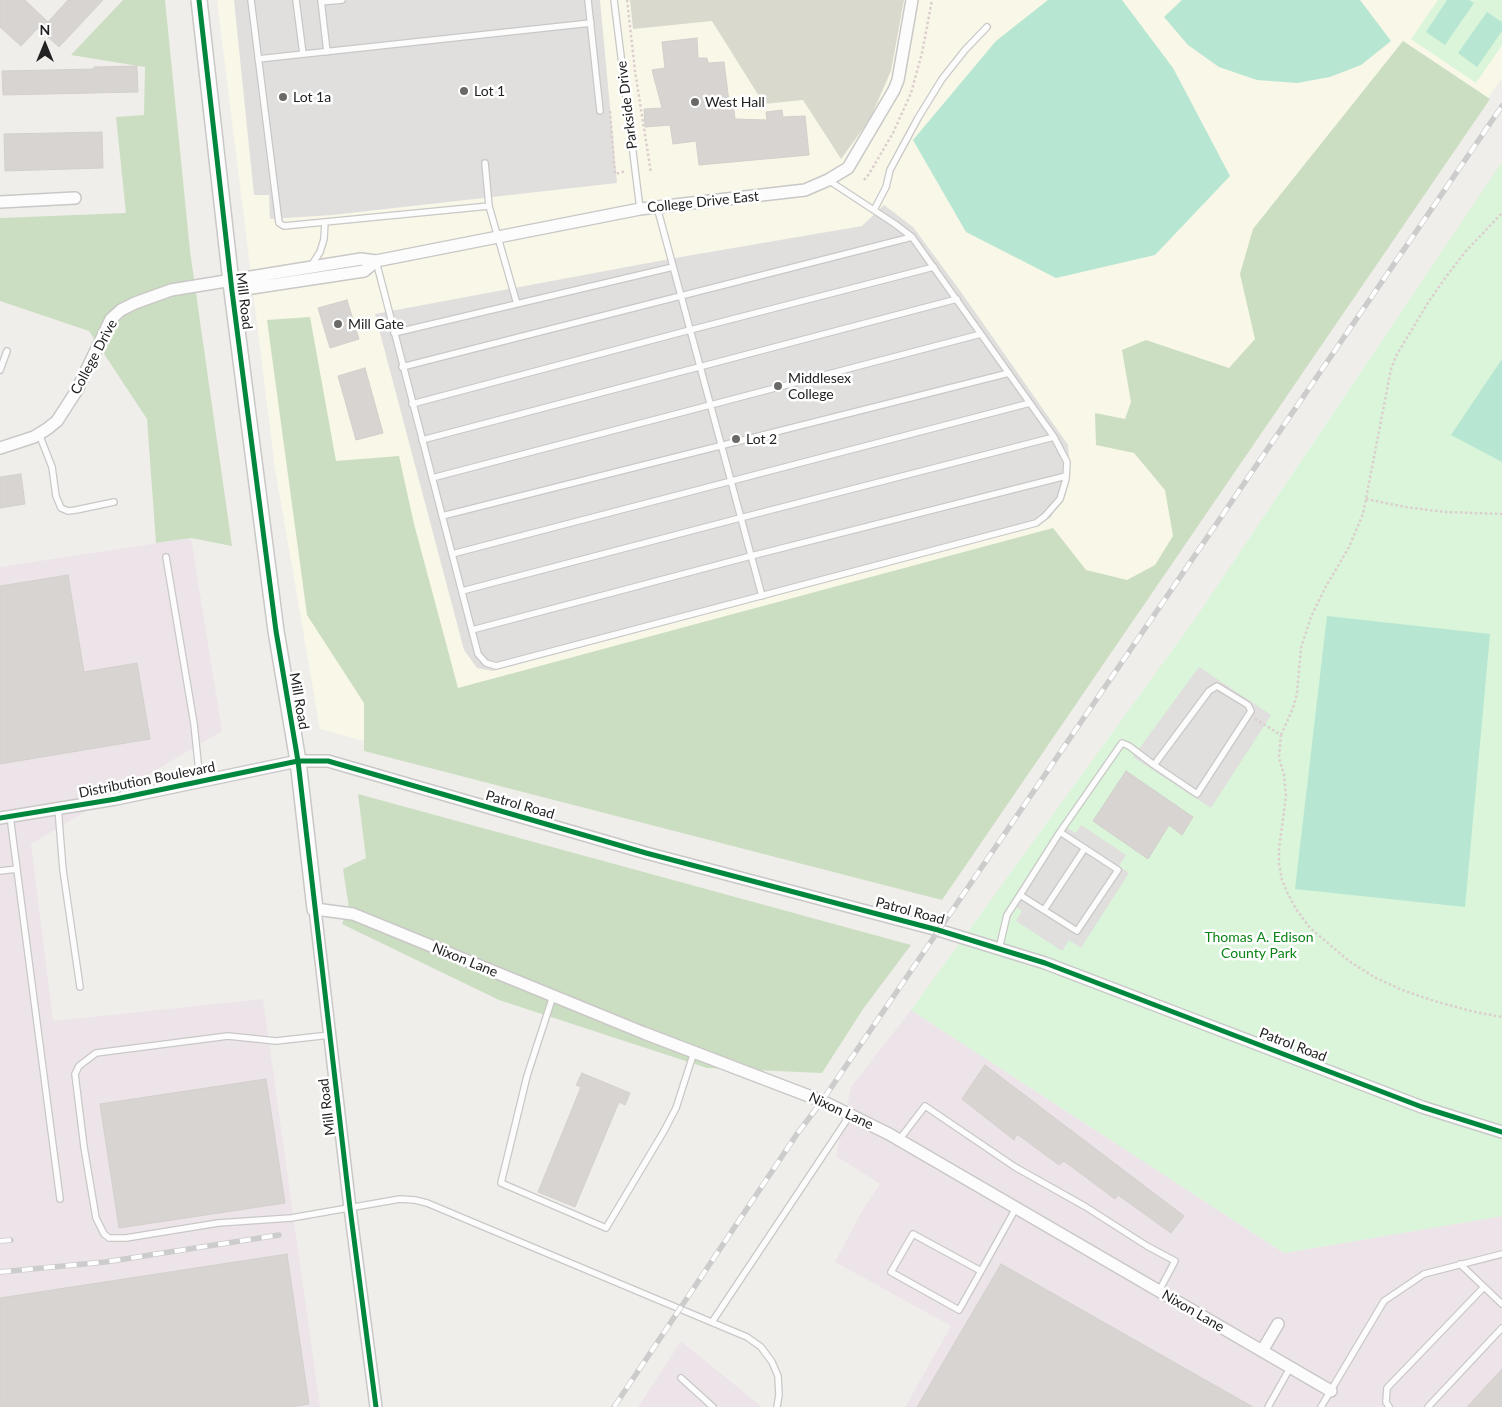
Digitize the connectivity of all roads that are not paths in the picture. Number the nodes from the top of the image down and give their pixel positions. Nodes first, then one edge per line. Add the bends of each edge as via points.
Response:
1 (199, 0) edge
2 (251, 0) edge
3 (296, 0) edge
4 (342, 0) edge
5 (588, 0) edge
6 (614, 0) edge
7 (912, 0) edge
8 (321, 1) edge
9 (591, 23) junction
10 (987, 27) dead end
11 (327, 52) junction
12 (303, 54) junction
13 (258, 59) junction
14 (600, 111) dead end
15 (485, 163) dead end
16 (828, 180) junction
17 (75, 198) dead end
18 (0, 202) edge
19 (489, 206) junction
20 (657, 207) junction
21 (640, 209) junction
22 (874, 210) junction
23 (325, 222) junction
24 (912, 236) junction
25 (499, 237) junction
26 (376, 261) junction
27 (341, 262) junction
28 (311, 266) junction
29 (673, 267) junction
30 (934, 267) junction
31 (343, 274) junction
32 (231, 285) junction
33 (680, 295) junction
34 (956, 299) junction
35 (517, 304) junction
36 (690, 330) junction
37 (394, 334) junction
38 (981, 334) junction
39 (7, 351) dead end
40 (402, 367) junction
41 (700, 367) junction
42 (0, 370) edge
43 (1009, 372) junction
44 (1030, 403) junction
45 (412, 404) junction
46 (710, 405) junction
47 (39, 434) junction
48 (1054, 438) junction
49 (422, 440) junction
50 (720, 445) junction
51 (0, 448) edge
52 (1066, 476) junction
53 (432, 478) junction
54 (730, 481) junction
55 (114, 502) dead end
56 (442, 516) junction
57 (740, 518) junction
58 (452, 554) junction
59 (750, 556) junction
60 (166, 557) dead end
61 (462, 591) junction
62 (762, 596) junction
63 (472, 630) junction
64 (298, 761) junction
65 (1154, 765) junction
66 (200, 782) junction
67 (58, 808) junction
68 (5, 817) edge
69 (1060, 832) junction
70 (1085, 848) junction
71 (17, 869) junction
72 (0, 871) edge
73 (1020, 895) junction
74 (315, 909) junction
75 (1044, 910) junction
76 (999, 949) junction
77 (80, 987) dead end
78 (553, 996) junction
79 (330, 1035) junction
80 (694, 1052) junction
81 (850, 1114) junction
82 (1502, 1132) edge
83 (899, 1140) junction
84 (60, 1199) dead end
85 (350, 1208) junction
86 (1016, 1208) junction
87 (1502, 1254) edge
88 (1460, 1264) junction
89 (981, 1271) junction
90 (1484, 1288) junction
91 (1160, 1291) junction
92 (1502, 1304) edge
93 (712, 1322) junction
94 (1278, 1324) dead end
95 (1502, 1328) edge
96 (1262, 1351) junction
97 (1290, 1368) junction
98 (681, 1378) dead end
99 (1331, 1391) junction
100 (376, 1407) edge
101 (713, 1407) edge
102 (777, 1407) edge
103 (1268, 1407) edge
104 (1321, 1407) edge
105 (1389, 1407) edge
106 (1428, 1407) edge

1 - 32 street, Mill Road
2 - 13 lane
3 - 12 lane
4 - 8 lane
5 - 9 lane
6 - 21 lane, Parkside Drive
7 - 16 street, College Drive East via 894,90 848,168
8 - 11 lane
9 - 11 lane
9 - 14 lane
10 - 22 lane via 942,80 918,118 890,170
11 - 12 lane
12 - 13 lane
13 - 23 lane via 279,223 284,226
15 - 19 lane
16 - 20 street, College Drive East via 805,190
16 - 22 lane
17 - 18 street
19 - 23 lane
19 - 25 lane
20 - 21 street, College Drive East
20 - 29 lane
21 - 25 street, College Drive East
22 - 24 lane
23 - 28 lane via 320,252
24 - 30 lane
24 - 33 lane
25 - 26 street, College Drive East
25 - 35 lane
26 - 27 street, College Drive East
26 - 31 street, College Drive East via 364,271
26 - 37 lane
27 - 28 street, College Drive East
27 - 31 lane
28 - 32 street, College Drive East
29 - 33 lane
29 - 35 lane
30 - 34 lane
30 - 36 lane
31 - 32 street, College Drive East
32 - 47 street, College Drive via 171,290 135,303 116,315 57,421
32 - 64 street, Mill Road via 276,631
33 - 36 lane
33 - 40 lane
34 - 38 lane
34 - 41 lane
35 - 37 lane
36 - 41 lane
36 - 45 lane
37 - 40 lane
38 - 43 lane
38 - 46 lane
39 - 42 lane
40 - 45 lane
41 - 46 lane
41 - 49 lane
43 - 44 lane
43 - 50 lane
44 - 48 lane
44 - 54 lane
45 - 49 lane
46 - 50 lane
46 - 53 lane
47 - 51 street, College Drive
47 - 55 lane via 52,467 61,508 68,511
48 - 52 lane via 1067,462
48 - 57 lane
49 - 53 lane
50 - 54 lane
50 - 56 lane
52 - 59 lane
52 - 62 lane via 1060,499 1036,523
53 - 56 lane
54 - 57 lane
54 - 58 lane
56 - 58 lane
57 - 59 lane
57 - 61 lane
58 - 61 lane
59 - 62 lane
59 - 63 lane
60 - 66 lane via 194,724
61 - 63 lane
62 - 63 lane via 496,666 486,664 478,654
64 - 66 street, Distribution Boulevard
64 - 74 street, Mill Road
64 - 76 street, Patrol Road via 328,761 646,853
65 - 65 lane via 1197,794 1251,711 1248,705 1217,686 1209,691
65 - 69 lane via 1122,743
66 - 67 street, Distribution Boulevard
67 - 68 street, Distribution Boulevard
67 - 77 lane via 63,870
68 - 71 lane
69 - 70 lane
69 - 73 lane
70 - 75 lane
70 - 75 lane via 1118,870 1077,931
71 - 72 lane
71 - 84 lane
73 - 75 lane
73 - 76 lane via 1007,915
74 - 78 street, Nixon Lane via 352,914
74 - 79 street, Mill Road
76 - 82 street, Patrol Road via 1110,987 1422,1107
78 - 80 street, Nixon Lane
78 - 80 lane via 527,1076 501,1182 606,1228 676,1108
79 - 85 street, Mill Road
79 - 85 lane via 276,1041 228,1036 96,1053 79,1066 75,1074 96,1218 109,1238 218,1223 291,1218
80 - 81 street, Nixon Lane
81 - 83 street, Nixon Lane
81 - 93 lane
83 - 86 street, Nixon Lane
83 - 91 lane via 926,1106 1015,1167 1175,1261
85 - 93 lane via 400,1199 427,1203
85 - 100 street, Mill Road
86 - 89 lane
86 - 91 street, Nixon Lane
87 - 88 lane
88 - 90 lane
88 - 99 lane via 1424,1274 1384,1301
89 - 89 lane via 958,1310 891,1272 913,1234
90 - 92 lane
90 - 105 lane via 1387,1388
91 - 96 street, Nixon Lane
93 - 102 lane via 747,1337 772,1362 778,1376
94 - 96 street
95 - 106 lane
96 - 97 street, Nixon Lane
97 - 99 street, Nixon Lane
97 - 103 lane
98 - 101 lane
99 - 104 lane

